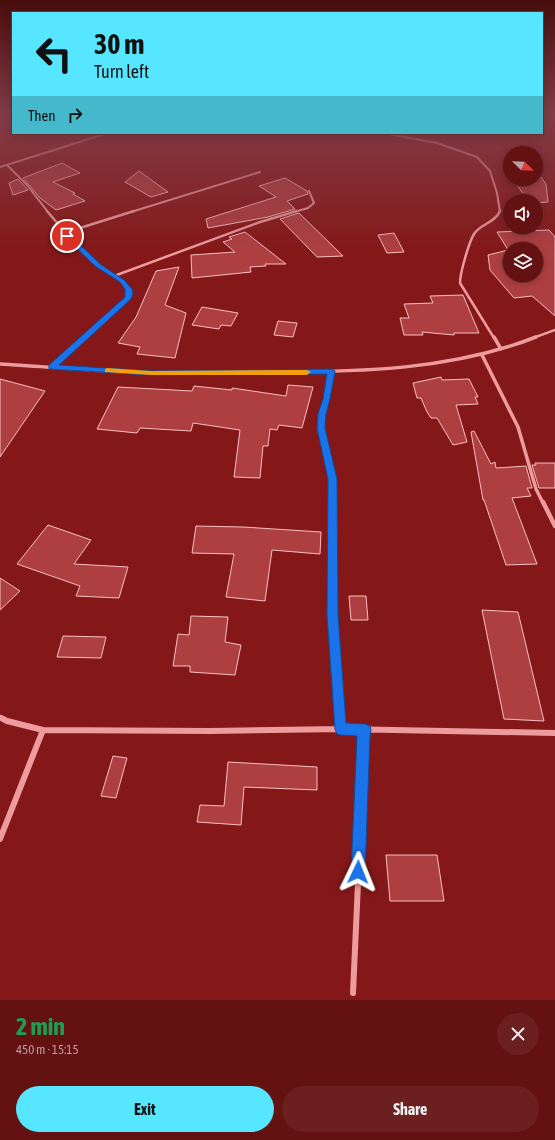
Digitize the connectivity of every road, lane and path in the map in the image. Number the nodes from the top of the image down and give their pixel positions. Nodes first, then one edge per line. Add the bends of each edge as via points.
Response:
1 (15, 162) edge
2 (481, 162) edge
3 (7, 164) junction
4 (0, 166) edge
5 (260, 172) dead end
6 (308, 191) dead end
7 (64, 233) junction
8 (114, 276) junction
9 (555, 330) edge
10 (501, 349) junction
11 (482, 355) junction
12 (0, 364) edge
13 (52, 367) junction
14 (331, 371) junction
15 (555, 526) edge
16 (0, 717) edge
17 (341, 729) junction
18 (43, 730) junction
19 (365, 730) junction
20 (555, 733) edge
21 (0, 839) edge
22 (353, 993) dead end

1 - 3 street
2 - 10 street via 490,171 500,210 498,216 474,233 460,275 460,283
3 - 4 street
3 - 7 street
5 - 7 street
6 - 8 street via 314,203 308,208 260,222
7 - 8 street via 98,265
8 - 13 street via 129,289 128,298
9 - 10 street
10 - 11 street
11 - 14 street via 389,368
11 - 15 street via 518,427 536,488
12 - 13 street
13 - 14 street via 151,373
14 - 17 street via 321,428 332,479 333,615
16 - 18 street
17 - 18 street
17 - 19 street
18 - 21 street
19 - 20 street
19 - 22 street

